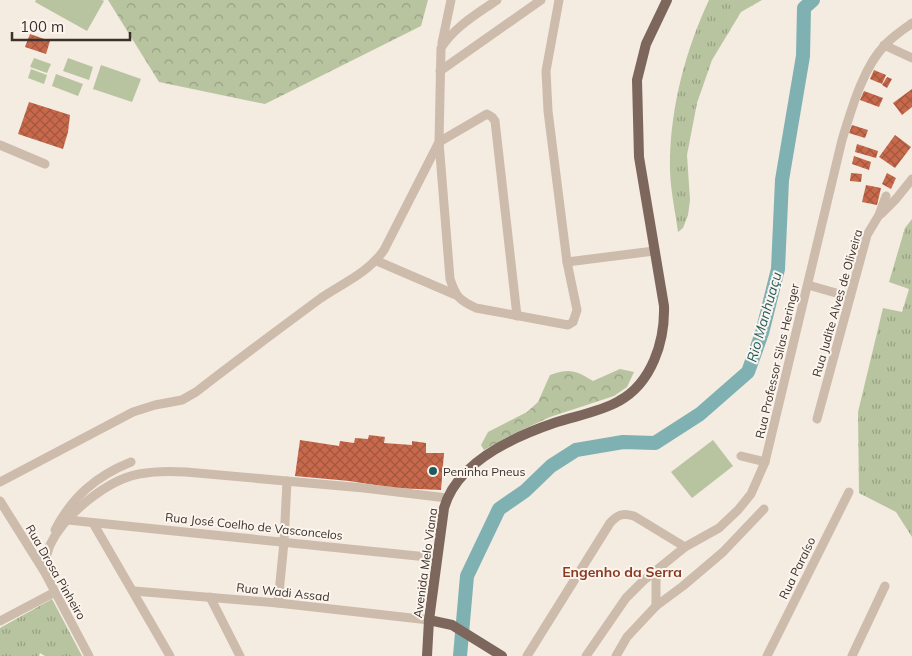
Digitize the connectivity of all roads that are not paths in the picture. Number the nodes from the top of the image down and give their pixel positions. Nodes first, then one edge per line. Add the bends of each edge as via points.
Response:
1 (451, 0) edge
2 (497, 0) edge
3 (541, 0) edge
4 (559, 0) edge
5 (667, 0) edge
6 (912, 23) edge
7 (884, 45) junction
8 (441, 48) junction
9 (912, 58) edge
10 (440, 71) junction
11 (440, 142) junction
12 (0, 145) edge
13 (45, 164) dead end
14 (912, 179) edge
15 (886, 196) dead end
16 (879, 215) junction
17 (654, 251) junction
18 (377, 261) junction
19 (567, 262) junction
20 (808, 285) junction
21 (456, 294) junction
22 (850, 296) junction
23 (517, 316) junction
24 (817, 419) dead end
25 (742, 456) dead end
26 (131, 462) dead end
27 (765, 462) junction
28 (287, 481) junction
29 (0, 482) edge
30 (849, 492) dead end
31 (447, 498) junction
32 (0, 501) edge
33 (764, 509) dead end
34 (68, 520) junction
35 (93, 523) junction
36 (284, 542) junction
37 (50, 544) junction
38 (685, 547) junction
39 (437, 558) junction
40 (44, 571) junction
41 (656, 571) junction
42 (885, 586) dead end
43 (134, 591) junction
44 (55, 592) junction
45 (210, 597) junction
46 (278, 603) junction
47 (656, 606) junction
48 (429, 620) junction
49 (0, 621) edge
50 (501, 655) edge
51 (89, 656) edge
52 (170, 656) edge
53 (240, 656) edge
54 (426, 656) edge
55 (527, 656) edge
56 (586, 656) edge
57 (616, 656) edge
58 (767, 656) edge
59 (852, 656) edge

1 - 8 street
2 - 8 street via 460,26
3 - 10 street
4 - 19 street via 546,71
5 - 17 main road, Avenida Melo Viana via 646,44 637,80 639,157
6 - 7 street, Rua Professor Silas Heringer
7 - 9 street
7 - 20 street, Rua Professor Silas Heringer via 853,104
8 - 10 street
10 - 11 street
11 - 18 street
11 - 21 street via 450,279
11 - 23 street via 487,114 495,121
12 - 13 street
14 - 16 street
15 - 16 street, Rua Judite Alves de Oliveira
16 - 22 street, Rua Judite Alves de Oliveira via 867,235
17 - 19 street
17 - 31 main road, Avenida Melo Viana via 664,324 656,357 636,388 620,401 522,435 478,461 454,485
18 - 21 street
18 - 29 street via 196,392 182,400 133,412
19 - 23 street via 577,310 573,322 560,325
20 - 22 street
20 - 27 street, Rua Professor Silas Heringer
21 - 23 street via 476,308
22 - 24 street, Rua Judite Alves de Oliveira
25 - 27 street
26 - 37 street via 110,470 77,498 62,517
27 - 38 street, Rua Professor Silas Heringer via 751,494 738,510 719,528
28 - 31 street
28 - 34 street via 186,472 137,474 96,493
28 - 36 street
30 - 58 street, Rua Paraíso
31 - 39 main road, Avenida Melo Viana
32 - 40 street, Rua Drosa Pinheiro
33 - 47 street via 723,552
34 - 35 street, Rua José Coelho de Vasconcelos
34 - 37 street
35 - 36 street, Rua José Coelho de Vasconcelos
35 - 43 street
36 - 39 street, Rua José Coelho de Vasconcelos
36 - 46 street
37 - 40 street
38 - 41 street, Rua Professor Silas Heringer
38 - 55 street via 634,516 616,516
39 - 48 main road, Avenida Melo Viana
40 - 44 street, Rua Drosa Pinheiro
41 - 47 street
41 - 56 street, Rua Professor Silas Heringer via 626,598
42 - 59 street
43 - 45 street, Rua Wadi Assad
43 - 52 street
44 - 49 street
44 - 51 street, Rua Drosa Pinheiro
45 - 46 street, Rua Wadi Assad
45 - 53 street
46 - 48 street, Rua Wadi Assad
47 - 57 street via 627,637
48 - 50 main road via 452,625
48 - 54 main road, Avenida Melo Viana

